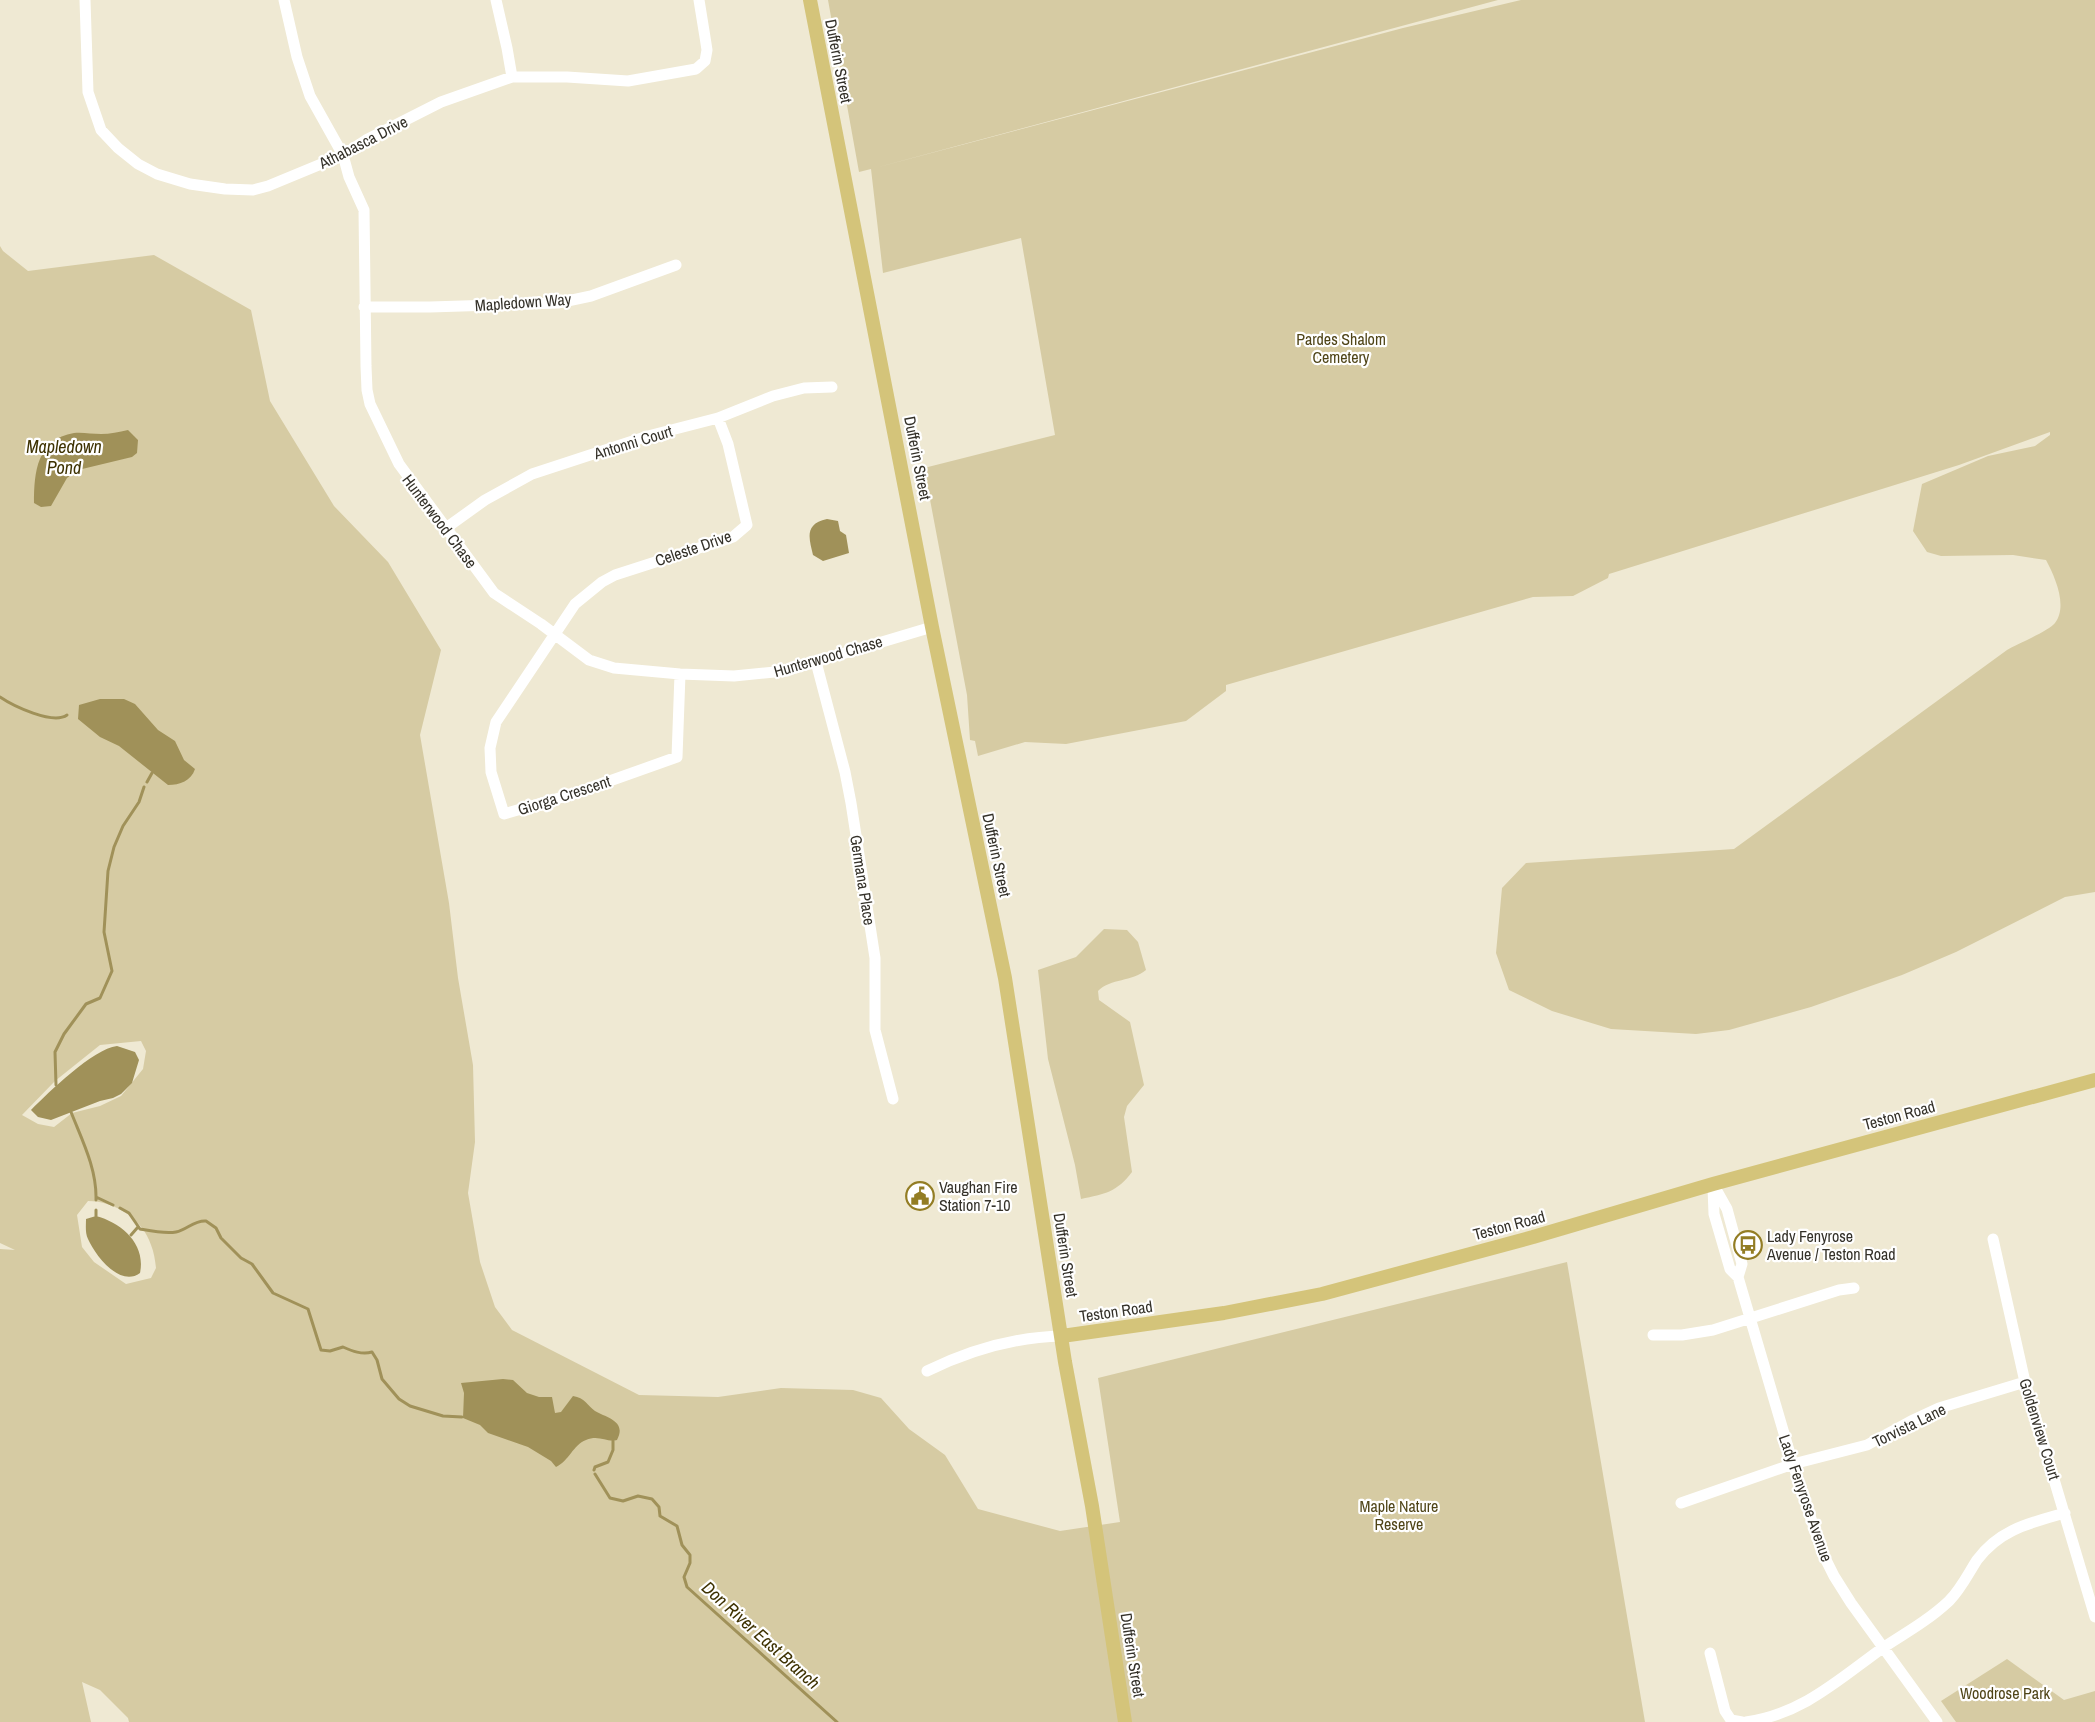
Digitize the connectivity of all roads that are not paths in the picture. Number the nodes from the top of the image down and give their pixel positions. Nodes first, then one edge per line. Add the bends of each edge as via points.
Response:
1 (85, 0) edge
2 (284, 0) edge
3 (496, 0) edge
4 (699, 0) edge
5 (810, 0) edge
6 (512, 77) junction
7 (344, 154) junction
8 (676, 265) dead end
9 (364, 307) junction
10 (832, 387) dead end
11 (718, 418) junction
12 (446, 528) junction
13 (932, 626) junction
14 (554, 635) junction
15 (816, 662) junction
16 (680, 674) junction
17 (2095, 1080) edge
18 (893, 1099) dead end
19 (1713, 1184) junction
20 (1993, 1239) dead end
21 (1854, 1288) dead end
22 (1751, 1317) junction
23 (1653, 1335) dead end
24 (1062, 1336) junction
25 (927, 1371) dead end
26 (2025, 1382) junction
27 (1793, 1464) junction
28 (1681, 1503) dead end
29 (2065, 1513) junction
30 (2095, 1617) edge
31 (1883, 1649) junction
32 (1710, 1653) dead end
33 (1125, 1722) edge
34 (1742, 1722) edge
35 (1746, 1722) edge
36 (1937, 1722) edge

1 - 7 street, Athabasca Drive via 91,104 101,130 138,164 157,174 190,184 225,190 253,190
2 - 7 street, Hunterwood Chase via 310,96
3 - 6 street
4 - 6 street, Athabasca Drive via 707,50 705,62 696,69 628,81
5 - 13 main road, Dufferin Street
6 - 7 street, Athabasca Drive via 441,102
7 - 9 street, Hunterwood Chase via 349,176 364,210
8 - 9 street, Mapledown Way via 591,296 558,302
9 - 12 street, Hunterwood Chase via 370,404 406,476
10 - 11 street, Antonni Court via 804,388 773,396
11 - 12 street, Antonni Court via 648,436 532,474 485,500
11 - 14 street, Celeste Drive via 728,444 747,525 733,537 602,582 575,604
12 - 14 street, Hunterwood Chase via 494,593
13 - 15 street, Hunterwood Chase
13 - 24 main road, Dufferin Street via 1005,978
14 - 16 street, Hunterwood Chase via 589,660 614,668
14 - 16 street, Giorga Crescent via 496,722 490,748 491,772 504,814 573,794 677,757
15 - 16 street, Hunterwood Chase via 785,672
15 - 18 street, Germana Place via 851,802 875,958 875,1030
17 - 19 main road, Teston Road
19 - 22 street, Lady Fenyrose Avenue via 1727,1209 1742,1264 1738,1277
19 - 24 main road, Teston Road via 1322,1294 1224,1313
20 - 26 street, Goldenview Court
21 - 22 street
22 - 23 street via 1699,1334
22 - 27 street, Lady Fenyrose Avenue
24 - 25 street, Teston Road via 1009,1343
24 - 33 main road, Dufferin Street
26 - 27 street, Torvista Lane via 1939,1408 1868,1445
26 - 29 street, Goldenview Court
27 - 28 street, Torvista Lane
27 - 31 street, Lady Fenyrose Avenue via 1822,1552 1851,1603
29 - 30 street, Goldenview Court
29 - 31 street via 2003,1534 1977,1560 1949,1600
31 - 35 street via 1787,1712
31 - 36 street, Lady Fenyrose Avenue
32 - 34 street via 1725,1711 1731,1720

